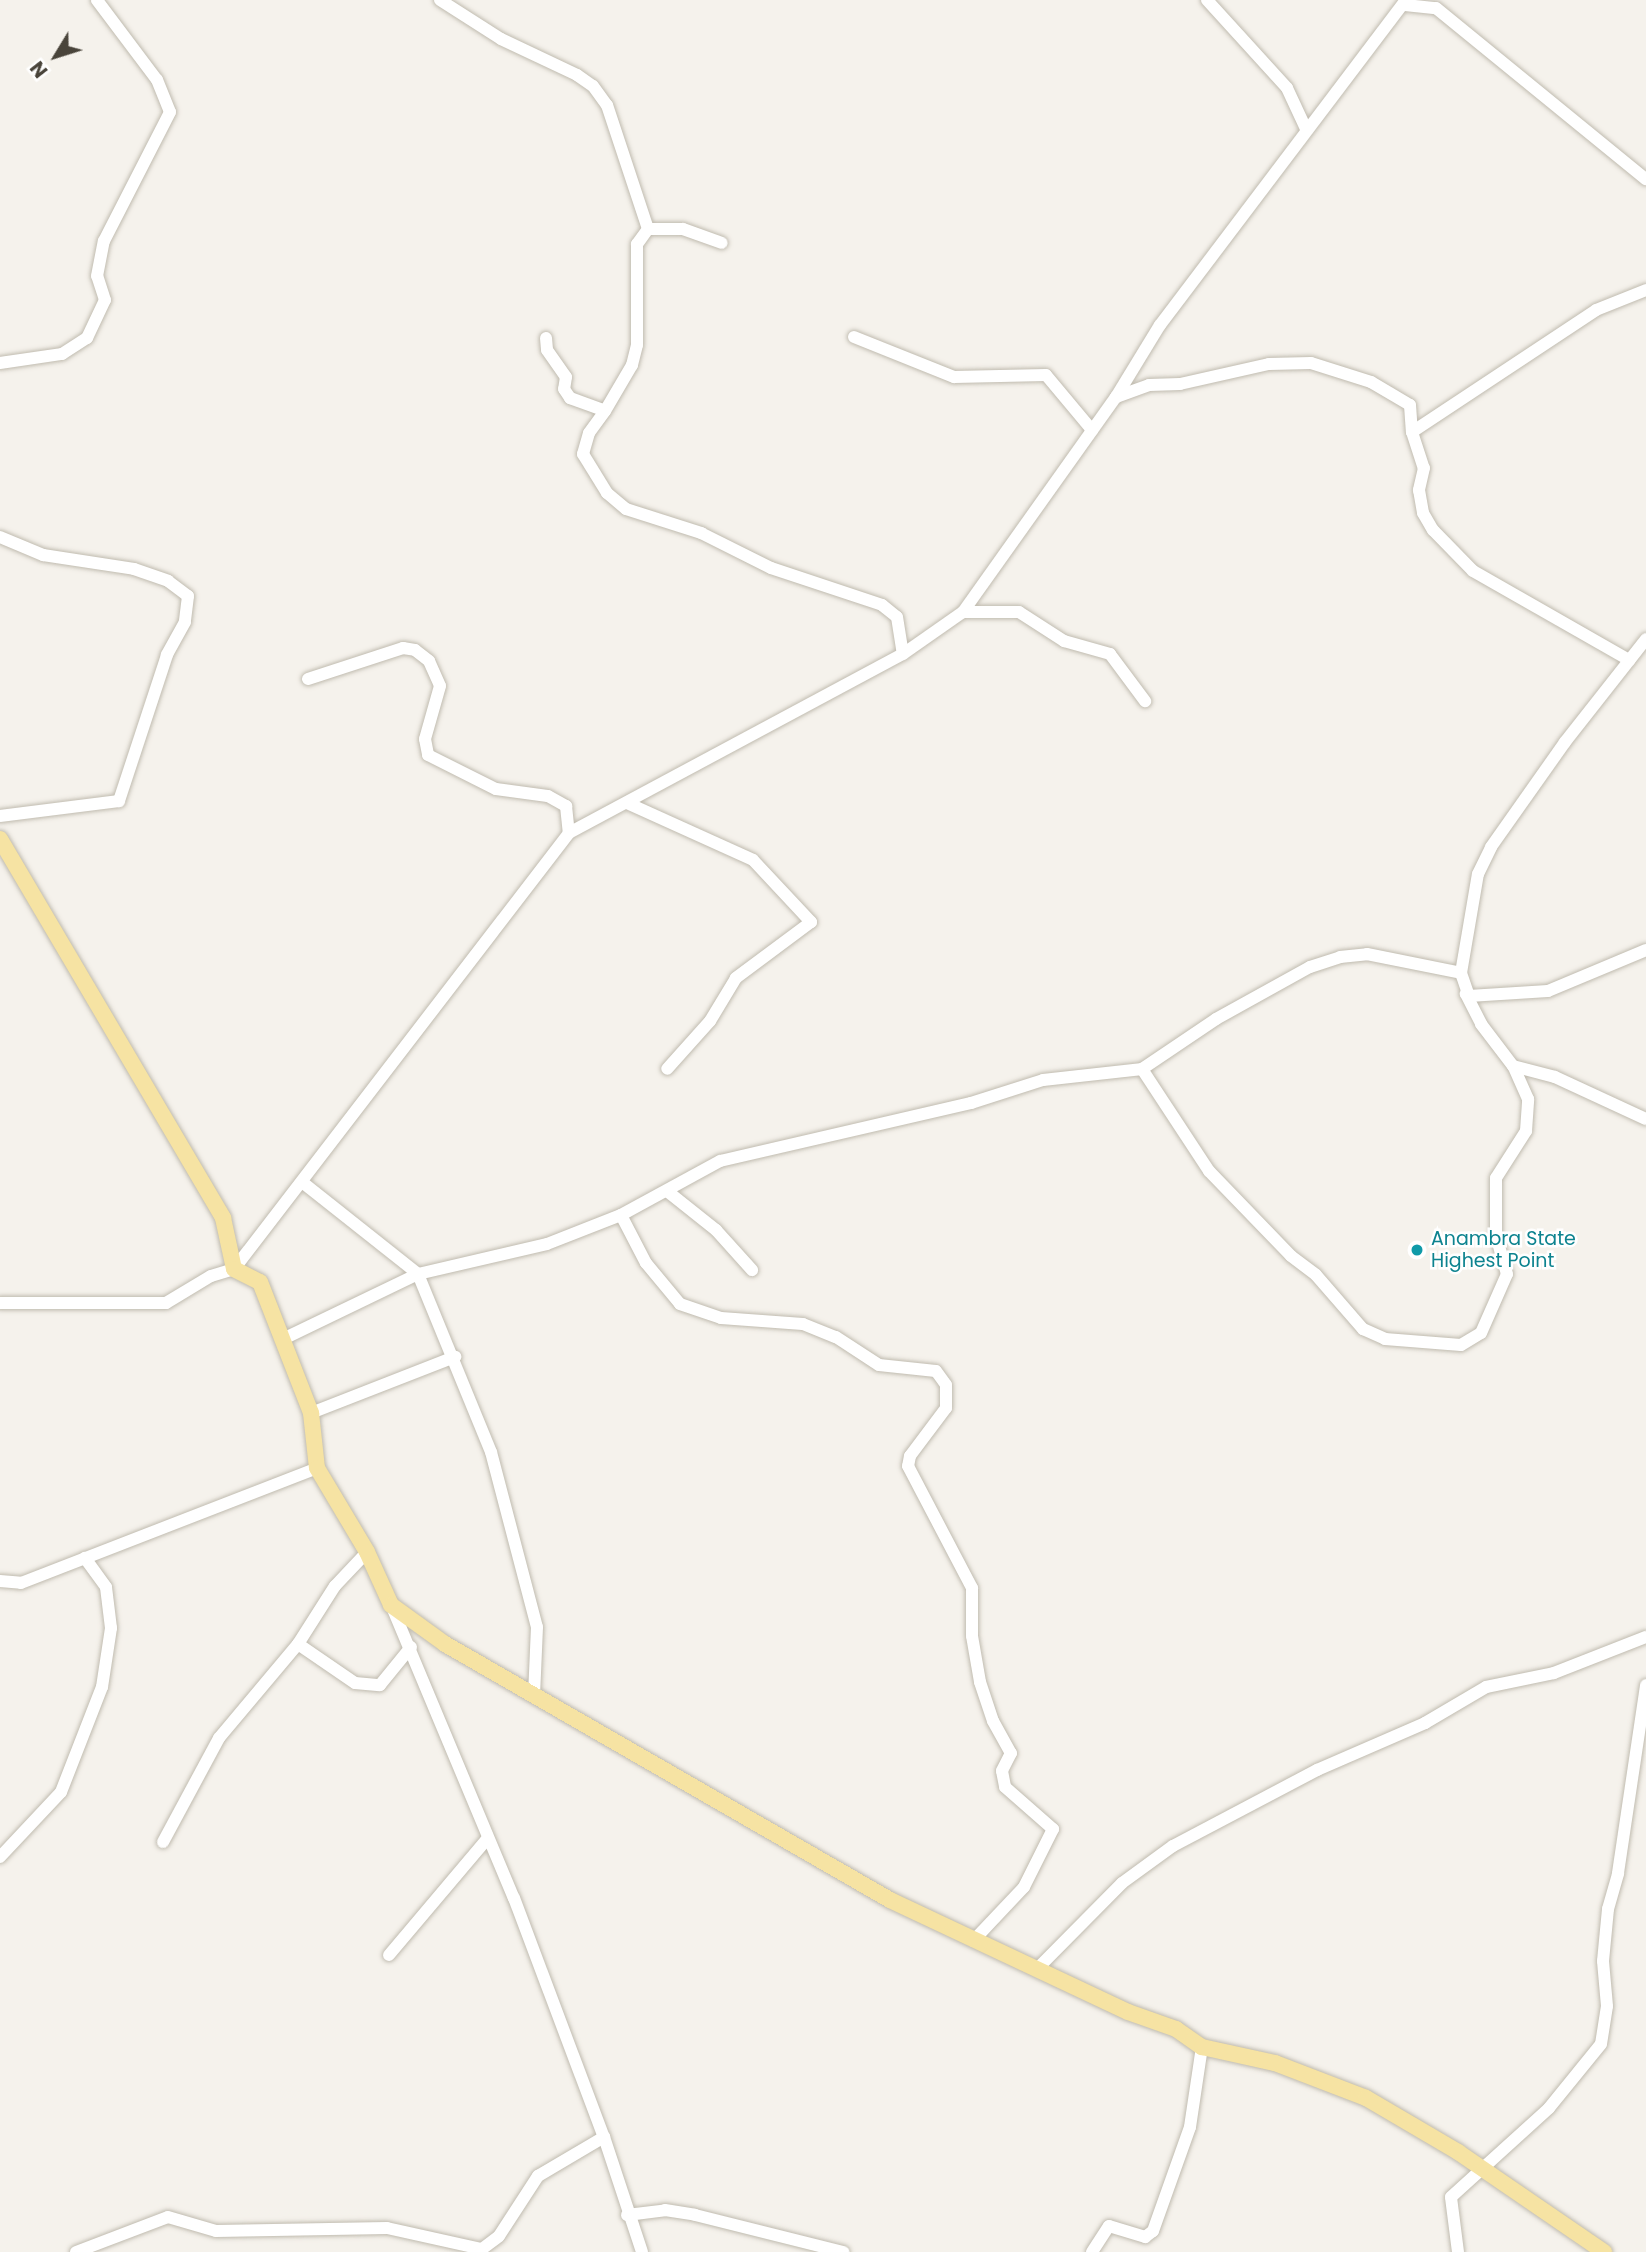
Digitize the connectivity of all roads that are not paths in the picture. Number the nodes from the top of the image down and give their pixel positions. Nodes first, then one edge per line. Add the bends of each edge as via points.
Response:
1 (96, 0) edge
2 (440, 0) edge
3 (1207, 0) edge
4 (1406, 3) edge
5 (1306, 129) junction
6 (1646, 179) edge
7 (648, 229) junction
8 (722, 243) dead end
9 (1646, 290) edge
10 (854, 337) dead end
11 (546, 338) dead end
12 (0, 363) edge
13 (1116, 397) junction
14 (605, 411) junction
15 (1092, 430) junction
16 (1412, 432) junction
17 (0, 537) edge
18 (963, 612) junction
19 (1646, 639) edge
20 (903, 654) junction
21 (1629, 660) junction
22 (308, 679) dead end
23 (1145, 701) dead end
24 (627, 803) junction
25 (0, 816) edge
26 (569, 833) junction
27 (0, 839) edge
28 (1646, 950) edge
29 (1461, 973) junction
30 (1469, 996) junction
31 (1513, 1066) junction
32 (667, 1069) dead end
33 (1142, 1069) junction
34 (1646, 1119) edge
35 (302, 1182) junction
36 (667, 1191) junction
37 (621, 1215) junction
38 (234, 1269) junction
39 (752, 1270) dead end
40 (418, 1273) junction
41 (0, 1303) edge
42 (283, 1339) junction
43 (455, 1357) junction
44 (311, 1413) junction
45 (317, 1468) junction
46 (367, 1552) junction
47 (85, 1558) junction
48 (0, 1581) edge
49 (391, 1605) junction
50 (1646, 1637) edge
51 (298, 1644) junction
52 (411, 1647) junction
53 (1646, 1685) edge
54 (534, 1696) junction
55 (488, 1838) junction
56 (163, 1842) dead end
57 (0, 1857) edge
58 (973, 1941) junction
59 (389, 1955) dead end
60 (1037, 1969) junction
61 (1202, 2047) junction
62 (604, 2137) junction
63 (1484, 2169) junction
64 (627, 2214) junction
65 (489, 2248) edge
66 (76, 2252) edge
67 (642, 2252) edge
68 (843, 2252) edge
69 (1092, 2252) edge
70 (1458, 2252) edge
71 (1604, 2252) edge

1 - 12 street via 157,80 170,112 104,241 97,276 105,300 87,338 62,354
2 - 7 street via 501,39 593,86 607,105
3 - 5 street via 1287,88
4 - 5 street
4 - 6 street via 1436,8 1456,22
5 - 13 street via 1160,325
7 - 8 street via 683,229
7 - 14 street via 638,244 637,345 632,365
9 - 16 street via 1596,310
10 - 15 street via 954,377 1046,375
11 - 14 street via 547,350 566,377 564,389 570,398
13 - 15 street
13 - 16 street via 1149,385 1180,384 1258,366 1311,363 1371,382 1404,399 1413,412
14 - 20 street via 589,433 583,454 607,493 626,509 701,533 771,568 882,605 897,617
15 - 18 street
16 - 21 street via 1424,468 1419,490 1423,513 1433,530 1473,571
17 - 25 street via 43,555 134,569 168,580 188,596 185,622 167,654 119,800
18 - 20 street
18 - 23 street via 1019,612 1064,640 1110,654
19 - 21 street
20 - 24 street via 753,731
21 - 29 street via 1491,847 1478,874
22 - 26 street via 403,648 415,650 429,661 440,686 425,739 428,755 496,789 557,801 566,806
24 - 26 street
24 - 32 street via 752,860 811,922 736,978 710,1021
26 - 35 street
27 - 38 main road via 223,1218
28 - 30 street via 1548,991
29 - 30 street
29 - 33 street via 1367,954 1340,957 1310,967 1216,1019
30 - 31 street via 1466,994 1481,1024
31 - 33 street via 1528,1099 1526,1131 1496,1178 1496,1236 1507,1274 1481,1334 1461,1345 1385,1339 1363,1329 1316,1275 1290,1256 1209,1171
31 - 34 street via 1555,1077
33 - 36 street via 1043,1080 971,1103 720,1161
35 - 38 street
35 - 40 street
36 - 37 street
36 - 39 street via 716,1230
37 - 40 street via 547,1244
37 - 58 street via 646,1264 680,1304 721,1318 803,1324 836,1336 879,1365 936,1371 946,1385 946,1408 909,1456 908,1465 972,1588 972,1636 980,1682 993,1721 1011,1753 1002,1771 1005,1787 1053,1829 1024,1887
38 - 41 street via 211,1276 166,1303
38 - 42 main road via 260,1282
40 - 42 street
40 - 43 street
42 - 44 main road
43 - 44 street
43 - 54 street via 491,1452 537,1627
44 - 45 main road
45 - 46 main road
45 - 47 street
46 - 49 main road
46 - 51 street via 335,1586
47 - 48 street via 21,1583
47 - 57 street via 106,1587 111,1628 102,1687 61,1792
49 - 52 street
49 - 54 main road via 445,1644
50 - 60 street via 1554,1673 1486,1687 1425,1723 1306,1776 1173,1846 1122,1883
51 - 52 street via 355,1683 380,1685
51 - 56 street via 219,1738
52 - 55 street via 441,1731
53 - 63 street via 1618,1873 1608,1909 1603,1961 1607,2006 1601,2044 1549,2108
54 - 58 main road via 856,1881
55 - 59 street
55 - 62 street
58 - 60 main road
60 - 61 main road via 1176,2029
61 - 63 main road via 1325,2080 1378,2104
61 - 69 street via 1189,2127 1153,2231 1144,2237 1109,2226
62 - 64 street
62 - 65 street via 538,2176
63 - 70 street via 1451,2197
63 - 71 main road
64 - 67 street
64 - 68 street via 665,2210 695,2215
65 - 66 street via 474,2249 423,2233 387,2228 216,2231 168,2217 144,2222

